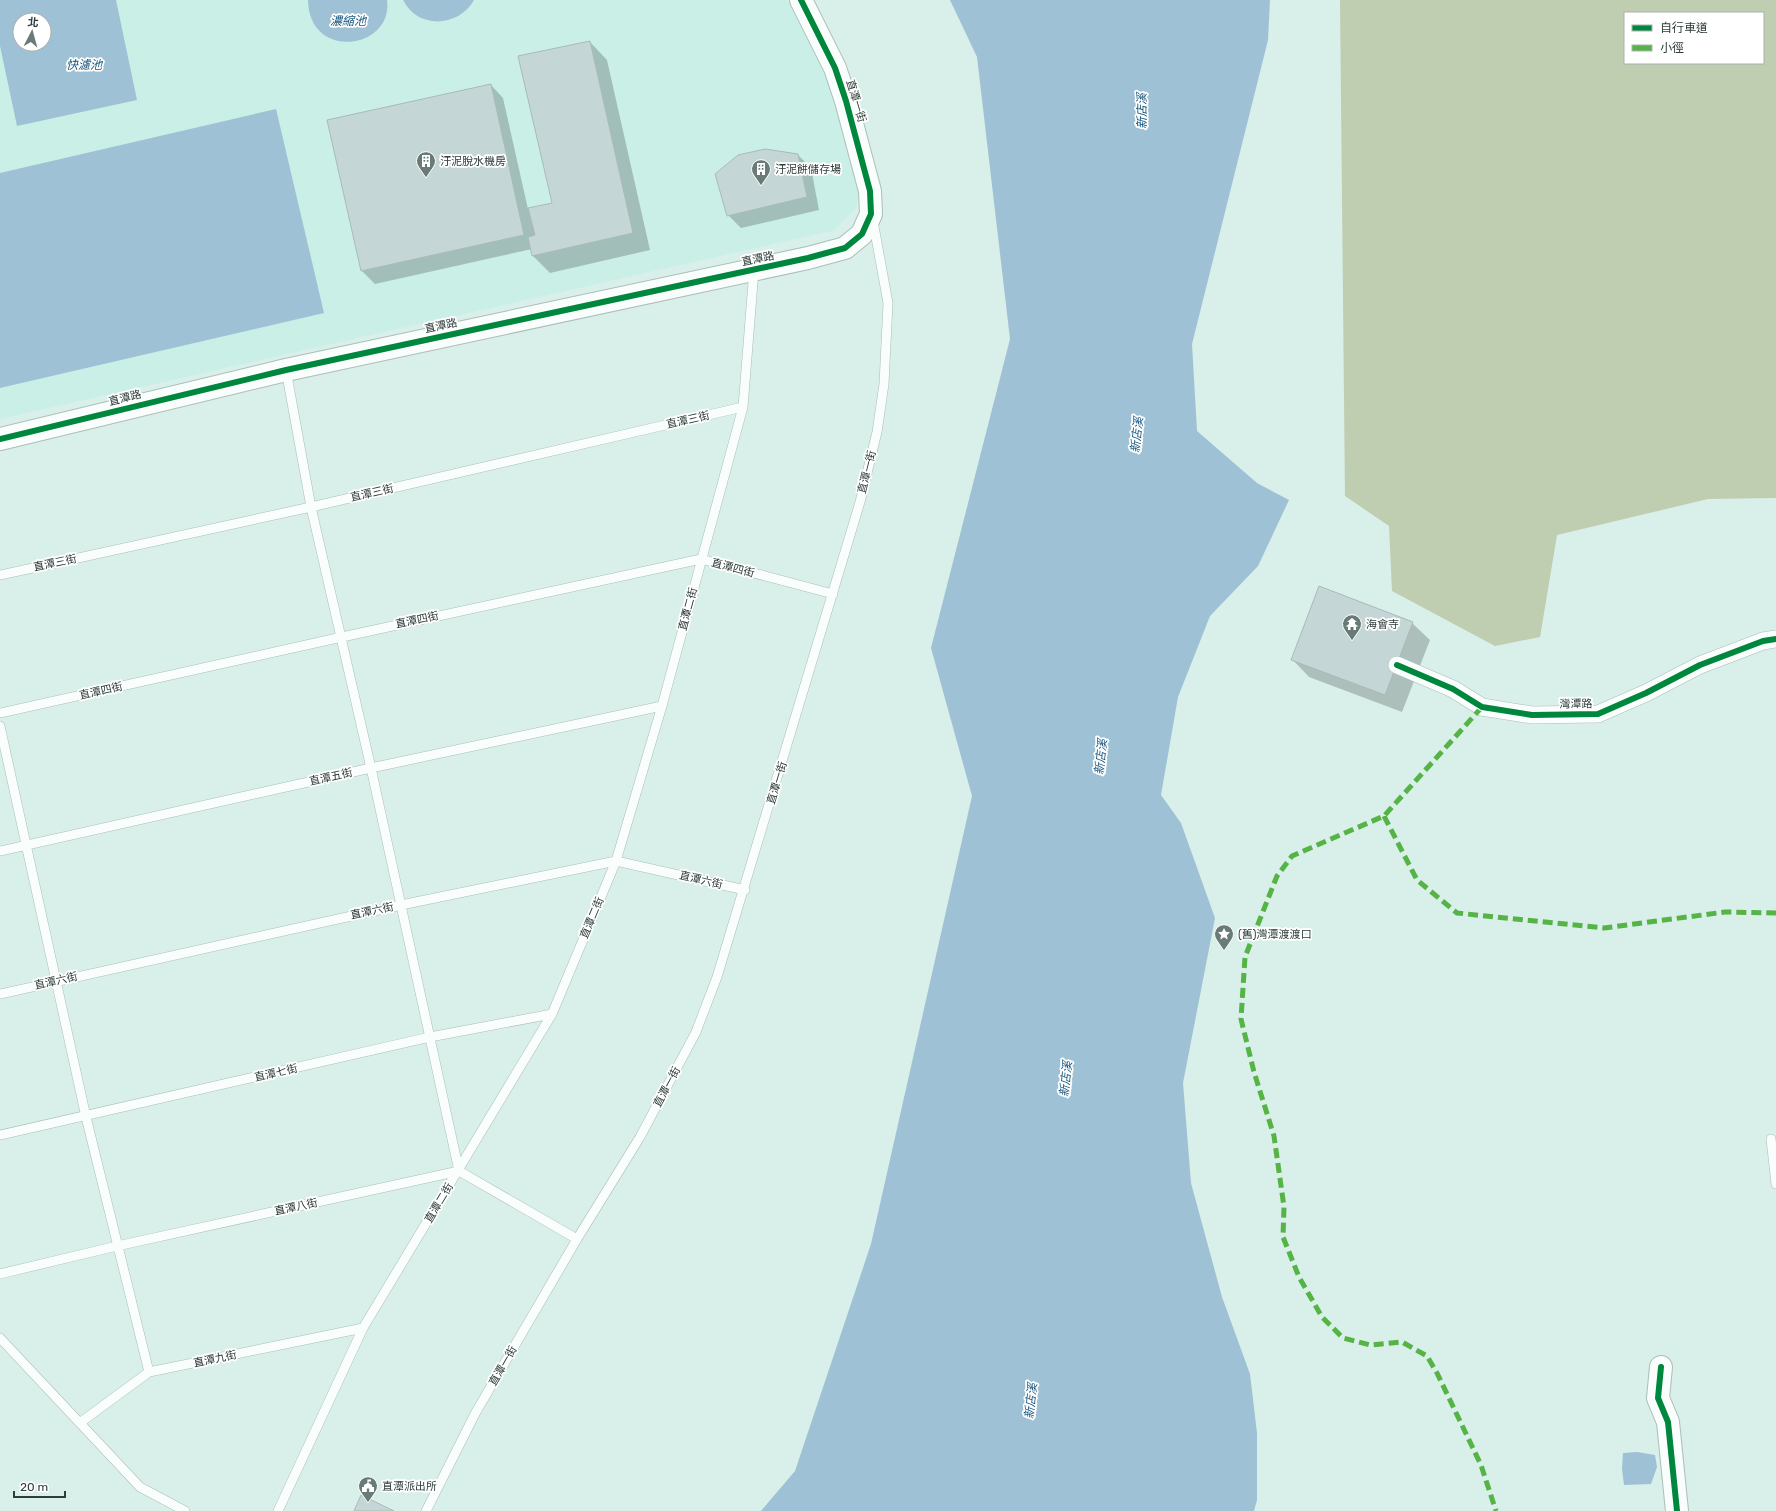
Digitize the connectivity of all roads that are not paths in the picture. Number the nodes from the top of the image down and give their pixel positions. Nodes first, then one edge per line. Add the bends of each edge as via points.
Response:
1 (801, 0) edge
2 (871, 214) junction
3 (754, 270) junction
4 (286, 370) junction
5 (743, 407) junction
6 (0, 439) edge
7 (311, 507) junction
8 (701, 559) junction
9 (0, 575) edge
10 (833, 594) junction
11 (342, 637) junction
12 (1776, 639) edge
13 (1397, 665) dead end
14 (662, 706) junction
15 (0, 713) edge
16 (0, 726) edge
17 (371, 768) junction
18 (27, 844) junction
19 (0, 851) edge
20 (616, 861) junction
21 (745, 890) junction
22 (401, 905) junction
23 (56, 981) junction
24 (0, 994) edge
25 (552, 1014) junction
26 (430, 1037) junction
27 (86, 1117) junction
28 (0, 1136) edge
29 (1771, 1139) dead end
30 (459, 1171) junction
31 (1776, 1184) edge
32 (577, 1239) junction
33 (117, 1246) junction
34 (0, 1274) edge
35 (363, 1328) junction
36 (0, 1338) edge
37 (1661, 1367) dead end
38 (148, 1372) junction
39 (81, 1422) junction
40 (185, 1511) edge
41 (278, 1511) edge
42 (426, 1511) edge
43 (1677, 1511) edge

1 - 2 street, 直潭一街 via 835,68 846,101 870,191
2 - 3 street, 直潭路 via 862,234 845,248
2 - 10 lane, 直潭一街 via 888,304 884,384 874,446
3 - 4 street, 直潭路
3 - 5 lane, 直潭二街
4 - 6 street, 直潭路
4 - 7 lane
5 - 7 lane, 直潭三街
5 - 8 lane, 直潭二街
7 - 9 lane, 直潭三街
7 - 11 lane
8 - 10 lane, 直潭四街
8 - 11 lane, 直潭四街
8 - 14 lane, 直潭二街
10 - 21 lane, 直潭一街
11 - 15 lane, 直潭四街
11 - 17 lane
12 - 13 street, 灣潭路 via 1763,641 1700,665 1598,714 1532,715 1482,707 1453,689
14 - 17 lane, 直潭五街
14 - 20 lane, 直潭二街
16 - 18 lane
17 - 18 lane, 直潭五街
17 - 22 lane
18 - 19 lane, 直潭五街
18 - 23 lane
20 - 21 lane, 直潭六街
20 - 22 lane, 直潭六街
20 - 25 lane, 直潭二街
21 - 32 lane, 直潭一街 via 718,977 696,1032 640,1137
22 - 23 lane, 直潭六街
22 - 26 lane
23 - 24 lane, 直潭六街
23 - 27 lane
25 - 26 lane, 直潭七街
25 - 30 lane, 直潭二街
26 - 27 lane, 直潭七街
26 - 30 lane
27 - 28 lane, 直潭七街
27 - 33 lane
29 - 31 lane
30 - 32 lane
30 - 33 lane, 直潭八街
30 - 35 lane, 直潭二街
32 - 42 lane, 直潭一街 via 476,1412
33 - 34 lane, 直潭八街
33 - 38 lane
35 - 38 lane, 直潭九街
35 - 41 lane, 直潭二街
36 - 39 lane
37 - 43 street via 1658,1398 1668,1422
38 - 39 lane, 直潭九街
39 - 40 lane via 140,1487

